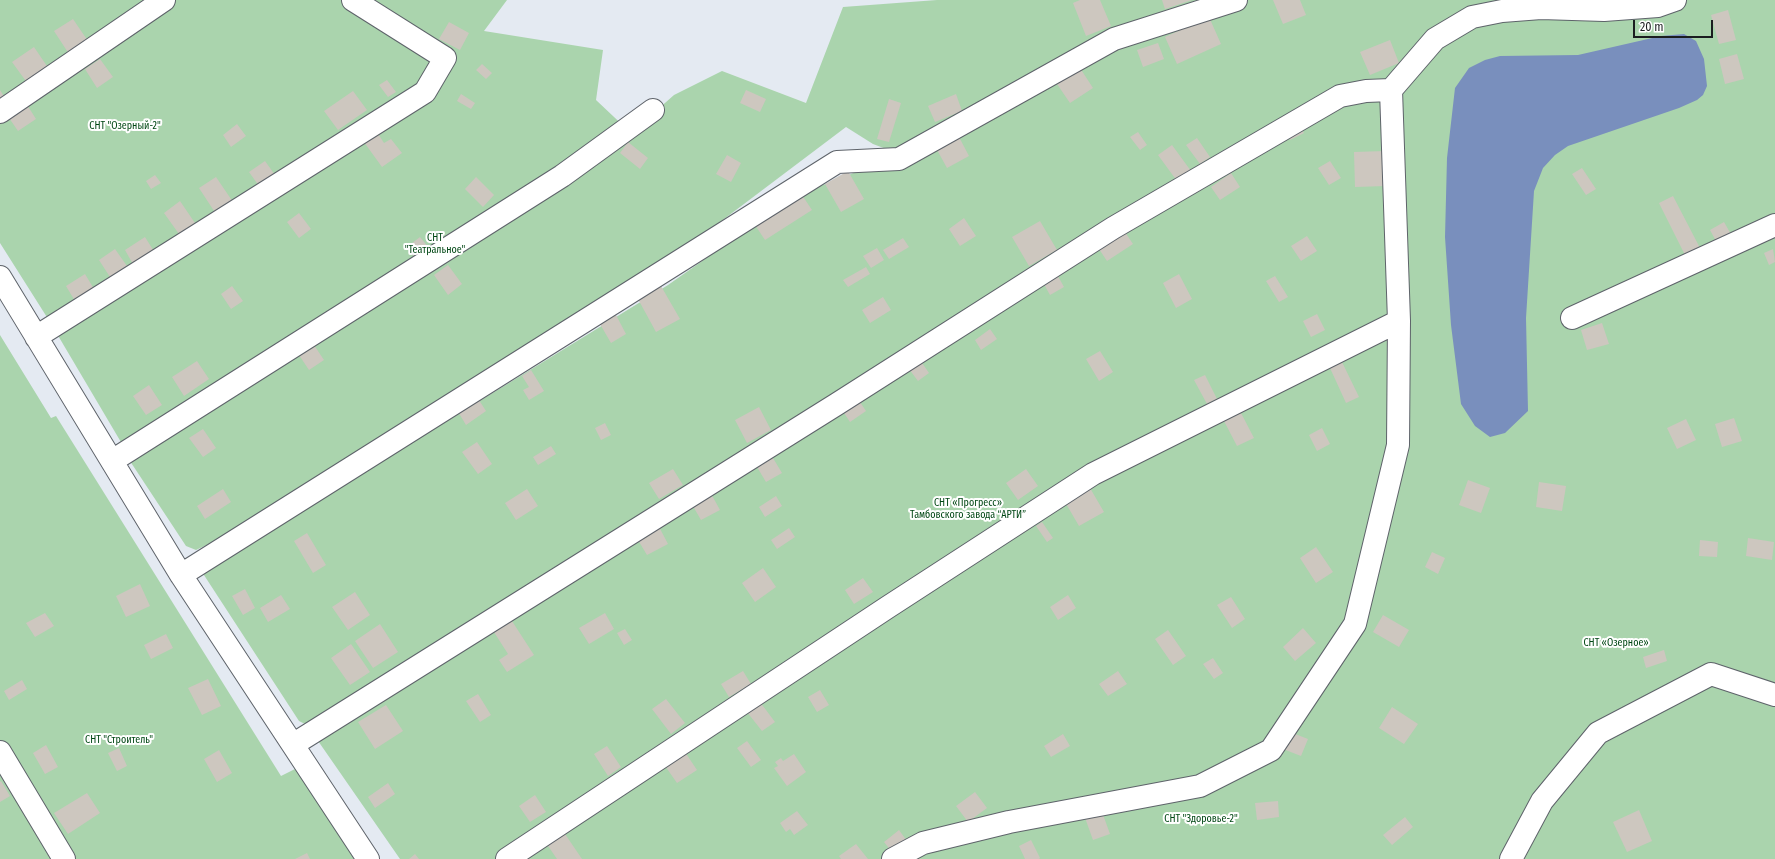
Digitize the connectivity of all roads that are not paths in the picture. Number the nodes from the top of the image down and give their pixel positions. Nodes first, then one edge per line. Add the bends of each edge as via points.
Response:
1 (164, 0) edge
2 (352, 0) edge
3 (1236, 0) edge
4 (1675, 0) edge
5 (1391, 90) junction
6 (653, 110) dead end
7 (0, 112) edge
8 (1775, 225) edge
9 (0, 277) edge
10 (1572, 318) dead end
11 (1399, 321) junction
12 (36, 337) junction
13 (112, 461) junction
14 (181, 575) junction
15 (1775, 695) edge
16 (294, 744) junction
17 (0, 752) edge
18 (64, 859) edge
19 (368, 859) edge
20 (507, 859) edge
21 (893, 859) edge
22 (1511, 859) edge

1 - 7 lane
2 - 12 lane via 445,58 425,92
3 - 14 lane via 1114,39 899,159 837,162
4 - 5 lane via 1658,6 1604,10 1525,9 1472,17 1434,39
5 - 11 lane
5 - 16 lane via 1340,96 1112,228 837,404
6 - 13 lane via 562,176
8 - 10 lane
9 - 12 lane
11 - 20 lane via 1093,474
11 - 21 lane via 1398,445 1355,624 1271,750 1200,786 1009,822 923,843
12 - 13 lane
13 - 14 lane
14 - 16 lane
15 - 22 lane via 1711,674 1598,733 1542,801
16 - 19 lane
17 - 18 lane

